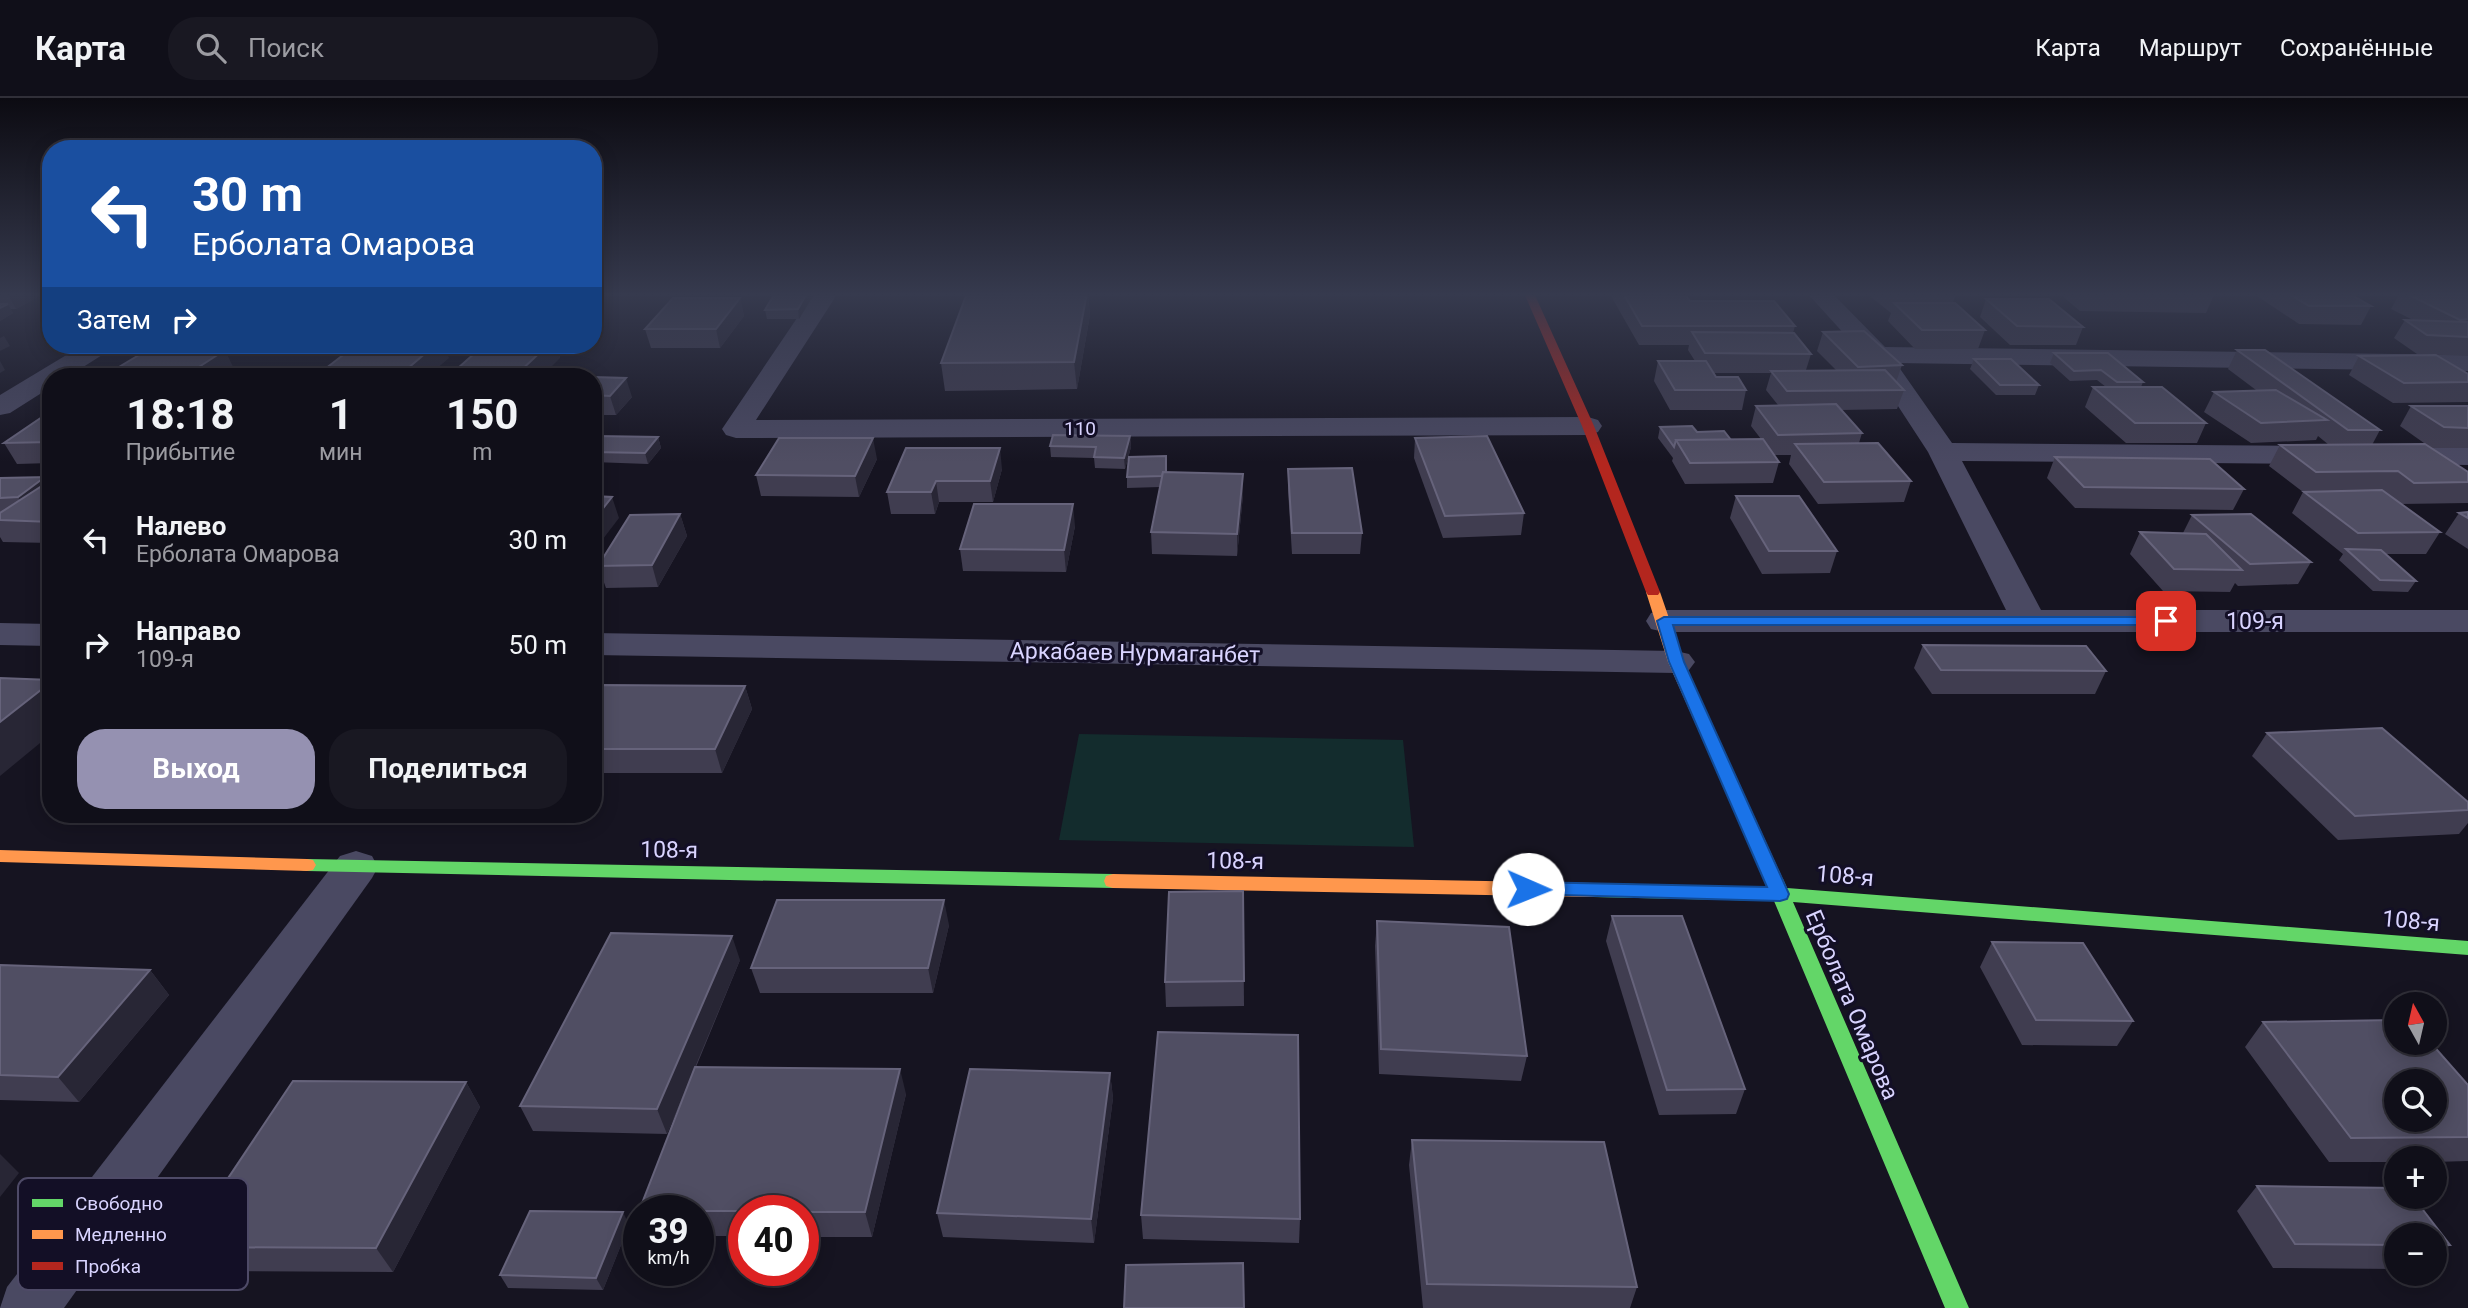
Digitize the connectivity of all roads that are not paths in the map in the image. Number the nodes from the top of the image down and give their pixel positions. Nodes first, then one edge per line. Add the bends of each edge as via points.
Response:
1 (789, 349) edge
2 (1554, 349) edge
3 (1873, 349) edge
4 (86, 354) edge
5 (1878, 355) junction
6 (2468, 363) edge
7 (64, 368) edge
8 (42, 381) edge
9 (0, 407) edge
10 (1588, 425) junction
11 (1943, 452) junction
12 (2468, 456) edge
13 (1664, 621) junction
14 (2029, 621) junction
15 (2468, 621) edge
16 (0, 634) edge
17 (42, 635) edge
18 (602, 644) edge
19 (1676, 662) junction
20 (0, 856) edge
21 (355, 867) junction
22 (1780, 894) junction
23 (2468, 948) edge
24 (124, 1178) edge
25 (41, 1290) edge
26 (28, 1308) edge
27 (1956, 1308) edge

1 - 10 street, 110 via 736,429
2 - 10 street, Ерболата Омарова
3 - 5 street
4 - 7 street
5 - 6 street
5 - 11 street
8 - 9 street
10 - 13 street, Ерболата Омарова
11 - 12 street
11 - 14 street
13 - 14 street, 109-я
13 - 19 street, Ерболата Омарова
14 - 15 street, 109-я
16 - 17 street
18 - 19 street, Аркабаев Нурмаганбет
19 - 22 street, Ерболата Омарова
20 - 21 street, 108-я
21 - 22 street, 108-я
21 - 24 street
22 - 23 street, 108-я
22 - 27 street, Ерболата Омарова
25 - 26 street

